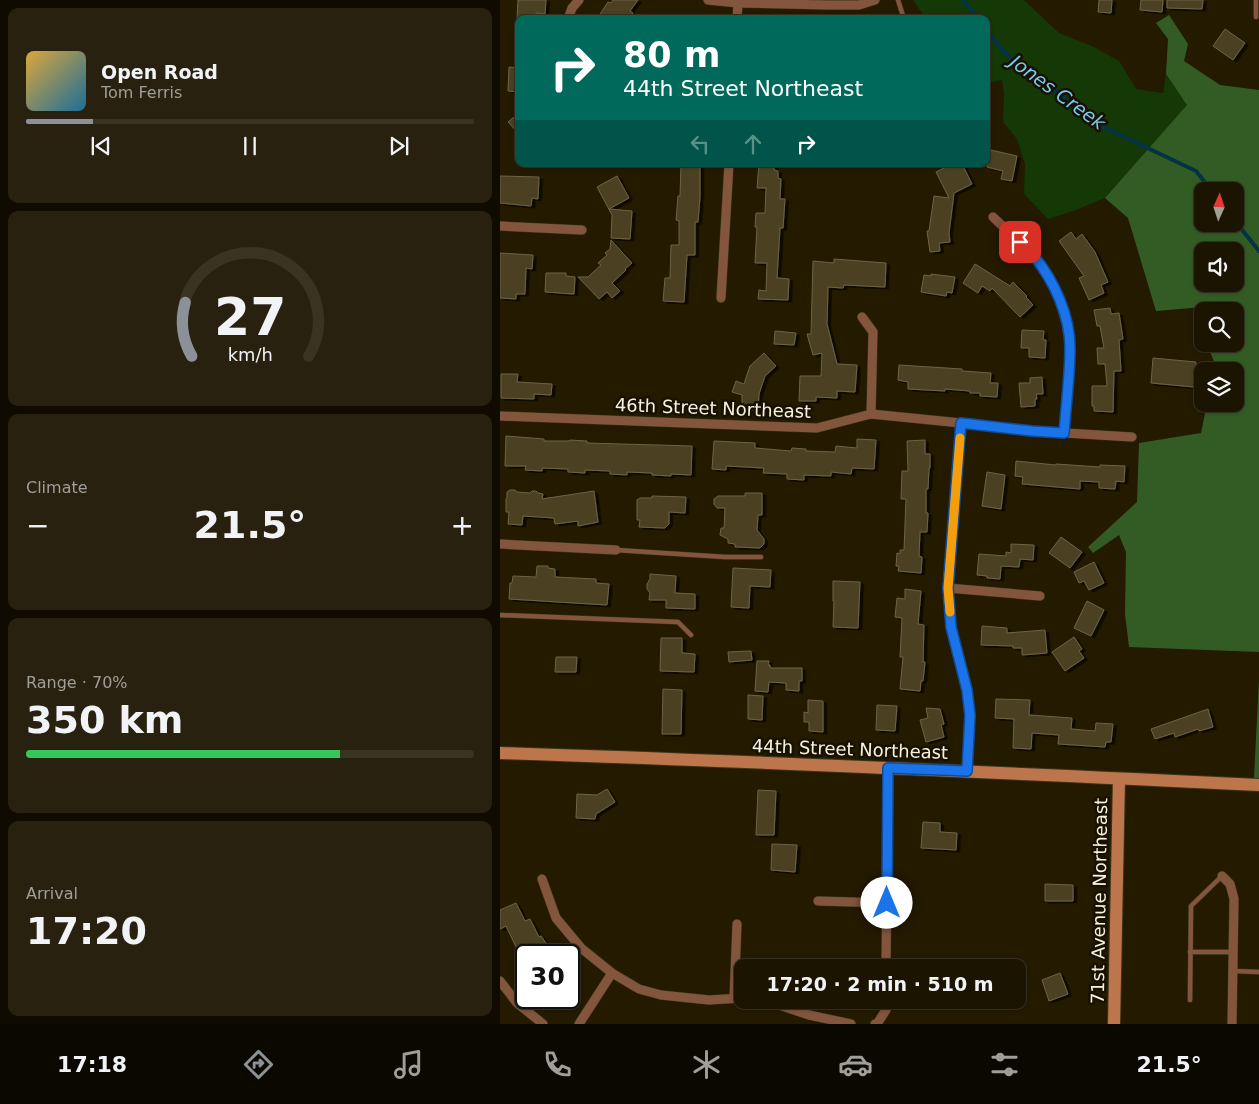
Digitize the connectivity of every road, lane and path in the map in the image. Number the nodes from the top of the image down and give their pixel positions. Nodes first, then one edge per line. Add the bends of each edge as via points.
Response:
1 (579, 0) edge
2 (708, 0) edge
3 (875, 0) edge
4 (898, 0) edge
5 (1256, 0) edge
6 (738, 3) junction
7 (569, 15) edge
8 (737, 15) edge
9 (903, 15) edge
10 (1256, 17) dead end
11 (729, 167) edge
12 (993, 216) dead end
13 (500, 226) edge
14 (582, 230) dead end
15 (721, 298) dead end
16 (862, 317) dead end
17 (871, 414) junction
18 (500, 416) edge
19 (961, 423) junction
20 (1064, 433) junction
21 (1132, 437) dead end
22 (500, 544) edge
23 (616, 550) joint
24 (761, 557) dead end
25 (948, 588) junction
26 (1040, 596) dead end
27 (500, 615) edge
28 (692, 636) dead end
29 (500, 754) edge
30 (888, 768) junction
31 (967, 771) junction
32 (1119, 779) junction
33 (1259, 785) edge
34 (1222, 876) joint
35 (542, 878) dead end
36 (818, 901) dead end
37 (887, 903) junction
38 (737, 924) dead end
39 (1190, 952) junction
40 (1234, 952) junction
41 (737, 959) edge
42 (886, 959) edge
43 (1233, 972) junction
44 (1259, 972) edge
45 (612, 974) junction
46 (500, 981) edge
47 (734, 998) edge
48 (1190, 1000) dead end
49 (791, 1009) edge
50 (886, 1009) edge
51 (543, 1024) edge
52 (579, 1024) edge
53 (851, 1024) edge
54 (876, 1024) edge
55 (1114, 1024) edge
56 (1232, 1024) edge

1 - 7 street
2 - 6 street
3 - 6 street via 859,5
4 - 9 lane
5 - 10 lane
6 - 8 street
11 - 15 street
12 - 20 street via 1033,255 1058,296 1070,346
13 - 14 street
16 - 17 street via 873,332
17 - 18 street, 46th Street Northeast via 817,428
17 - 19 street, 46th Street Northeast
19 - 20 street, 46th Street Northeast
19 - 25 street
20 - 21 street, 46th Street Northeast
22 - 23 street
23 - 24 lane
25 - 26 street
25 - 31 street via 951,627 970,715
27 - 28 lane via 678,622
29 - 30 street, 44th Street Northeast
30 - 31 street, 44th Street Northeast
30 - 37 street
31 - 32 street, 44th Street Northeast
32 - 33 street, 44th Street Northeast
32 - 55 street, 71st Avenue Northeast
34 - 39 lane via 1191,906
34 - 40 street via 1230,884 1234,899
35 - 45 street via 556,918 581,948
36 - 37 street
37 - 42 street
38 - 41 street
39 - 40 lane
39 - 48 lane
40 - 43 street
43 - 44 lane
43 - 56 street
45 - 47 street via 639,989 661,995 709,1000
45 - 52 street
46 - 51 street via 517,1003
49 - 53 street
50 - 54 street

